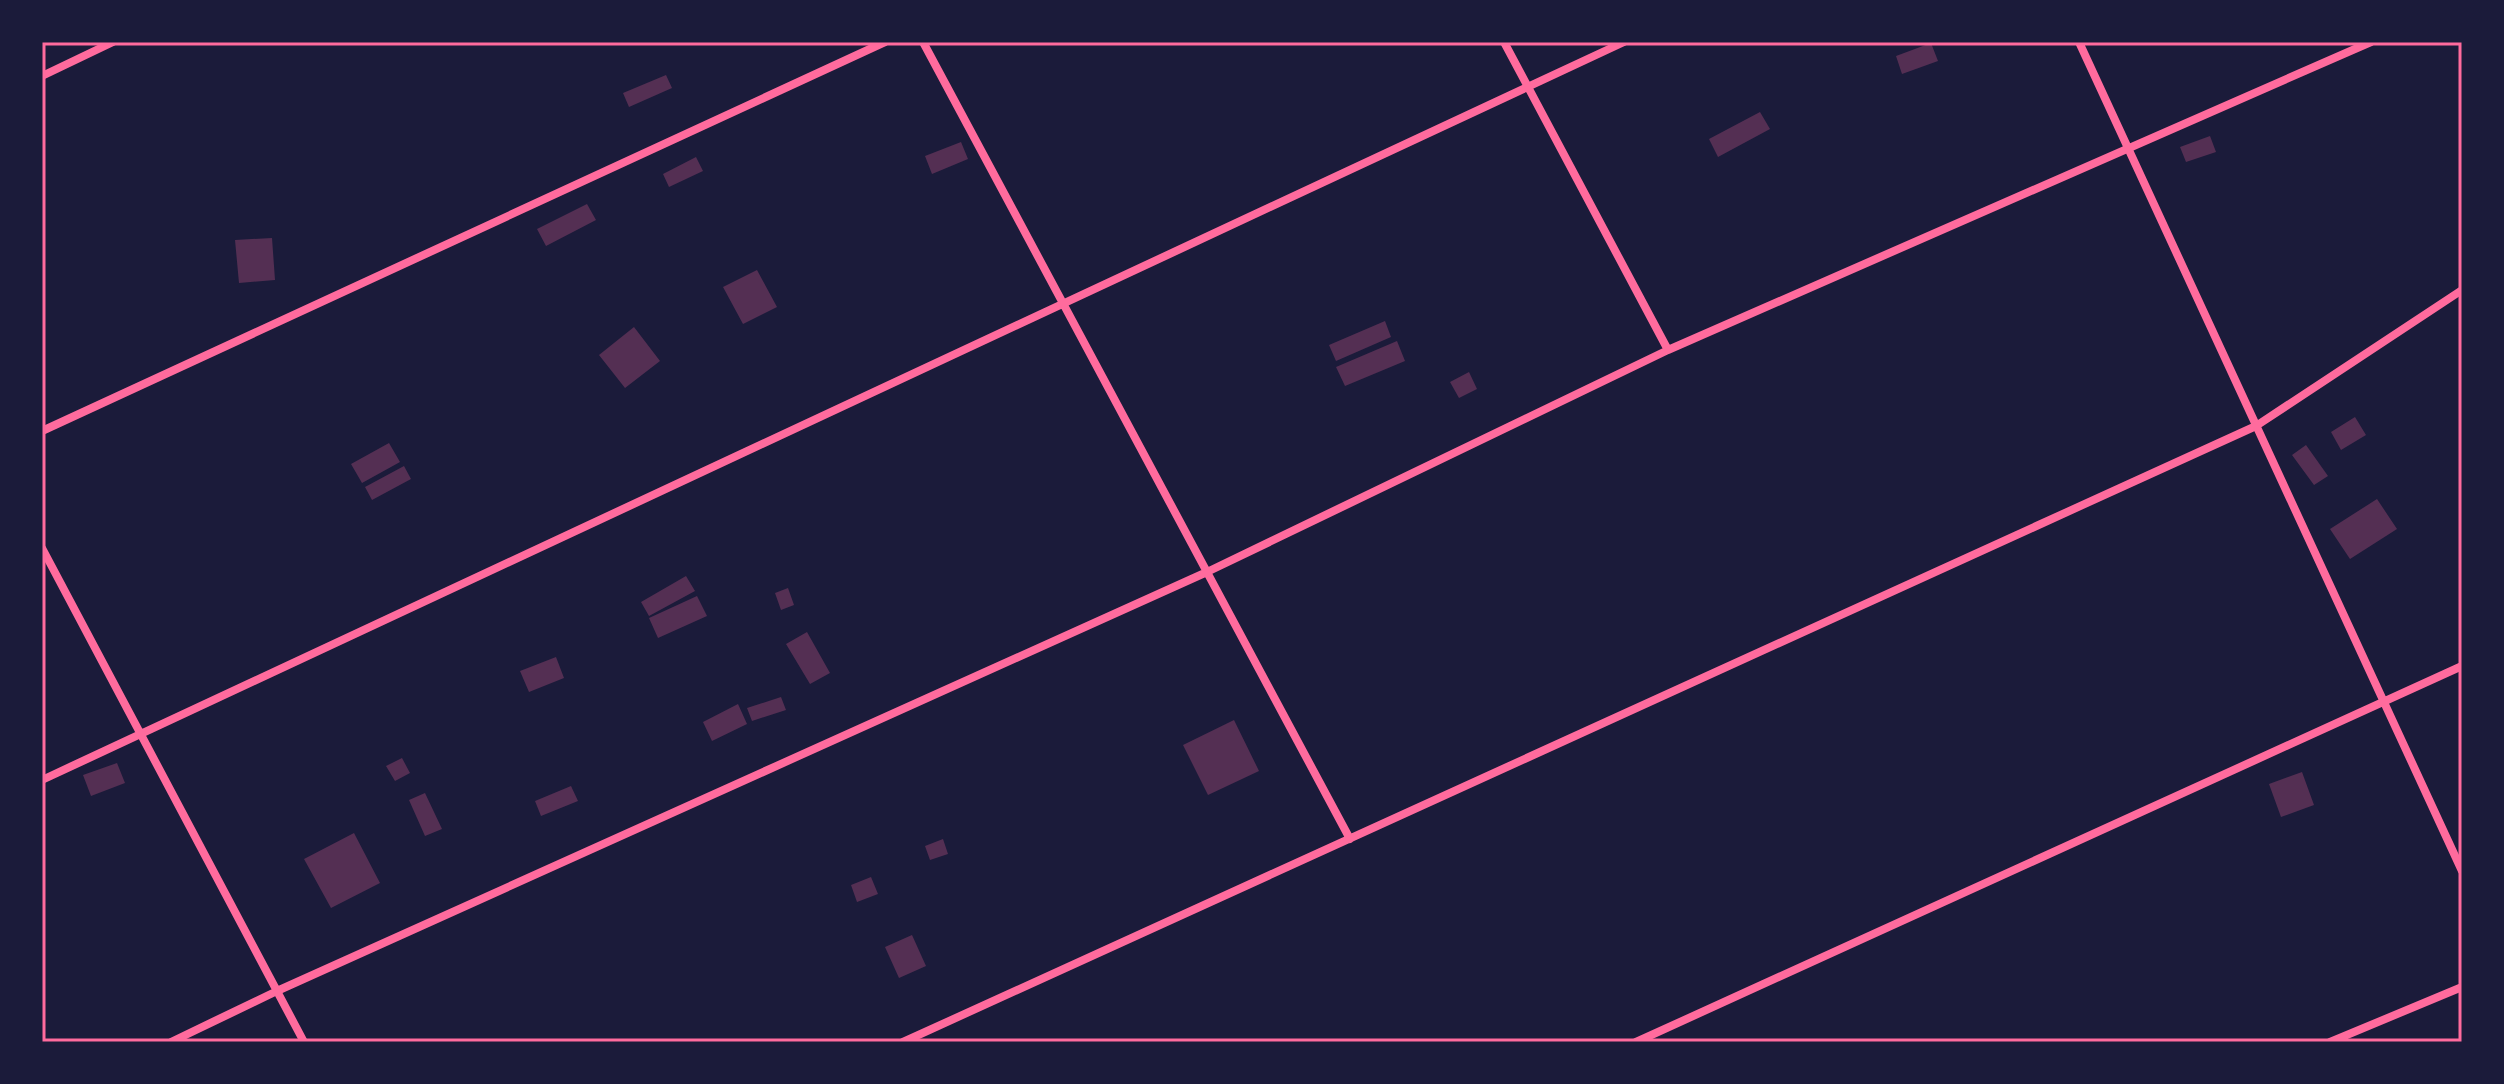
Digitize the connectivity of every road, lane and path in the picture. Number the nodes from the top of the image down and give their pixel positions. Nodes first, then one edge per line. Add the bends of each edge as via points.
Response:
1 (113, 42) edge
2 (885, 42) edge
3 (923, 42) edge
4 (1504, 42) edge
5 (1624, 42) edge
6 (2079, 42) edge
7 (2371, 42) edge
8 (42, 76) edge
9 (1529, 87) junction
10 (2128, 148) junction
11 (2462, 290) edge
12 (1064, 305) junction
13 (1668, 350) junction
14 (2256, 426) junction
15 (42, 431) edge
16 (42, 548) edge
17 (1207, 572) junction
18 (2462, 666) edge
19 (2384, 702) junction
20 (140, 732) junction
21 (42, 780) edge
22 (1350, 839) junction
23 (2462, 871) edge
24 (2462, 987) edge
25 (277, 991) junction
26 (171, 1042) edge
27 (304, 1042) edge
28 (903, 1042) edge
29 (1636, 1042) edge
30 (2330, 1042) edge

1 - 8 street
2 - 15 street
3 - 12 street
4 - 9 street
5 - 9 street
6 - 10 street
7 - 10 street
9 - 12 street
9 - 13 street
10 - 13 street
10 - 14 street
11 - 14 street
12 - 17 street
12 - 20 street
13 - 17 street
14 - 19 street
14 - 22 street
16 - 20 street
17 - 22 street
17 - 25 street
18 - 19 street
19 - 23 street
19 - 29 street
20 - 21 street
20 - 25 street
22 - 28 street
24 - 30 street
25 - 26 street
25 - 27 street

